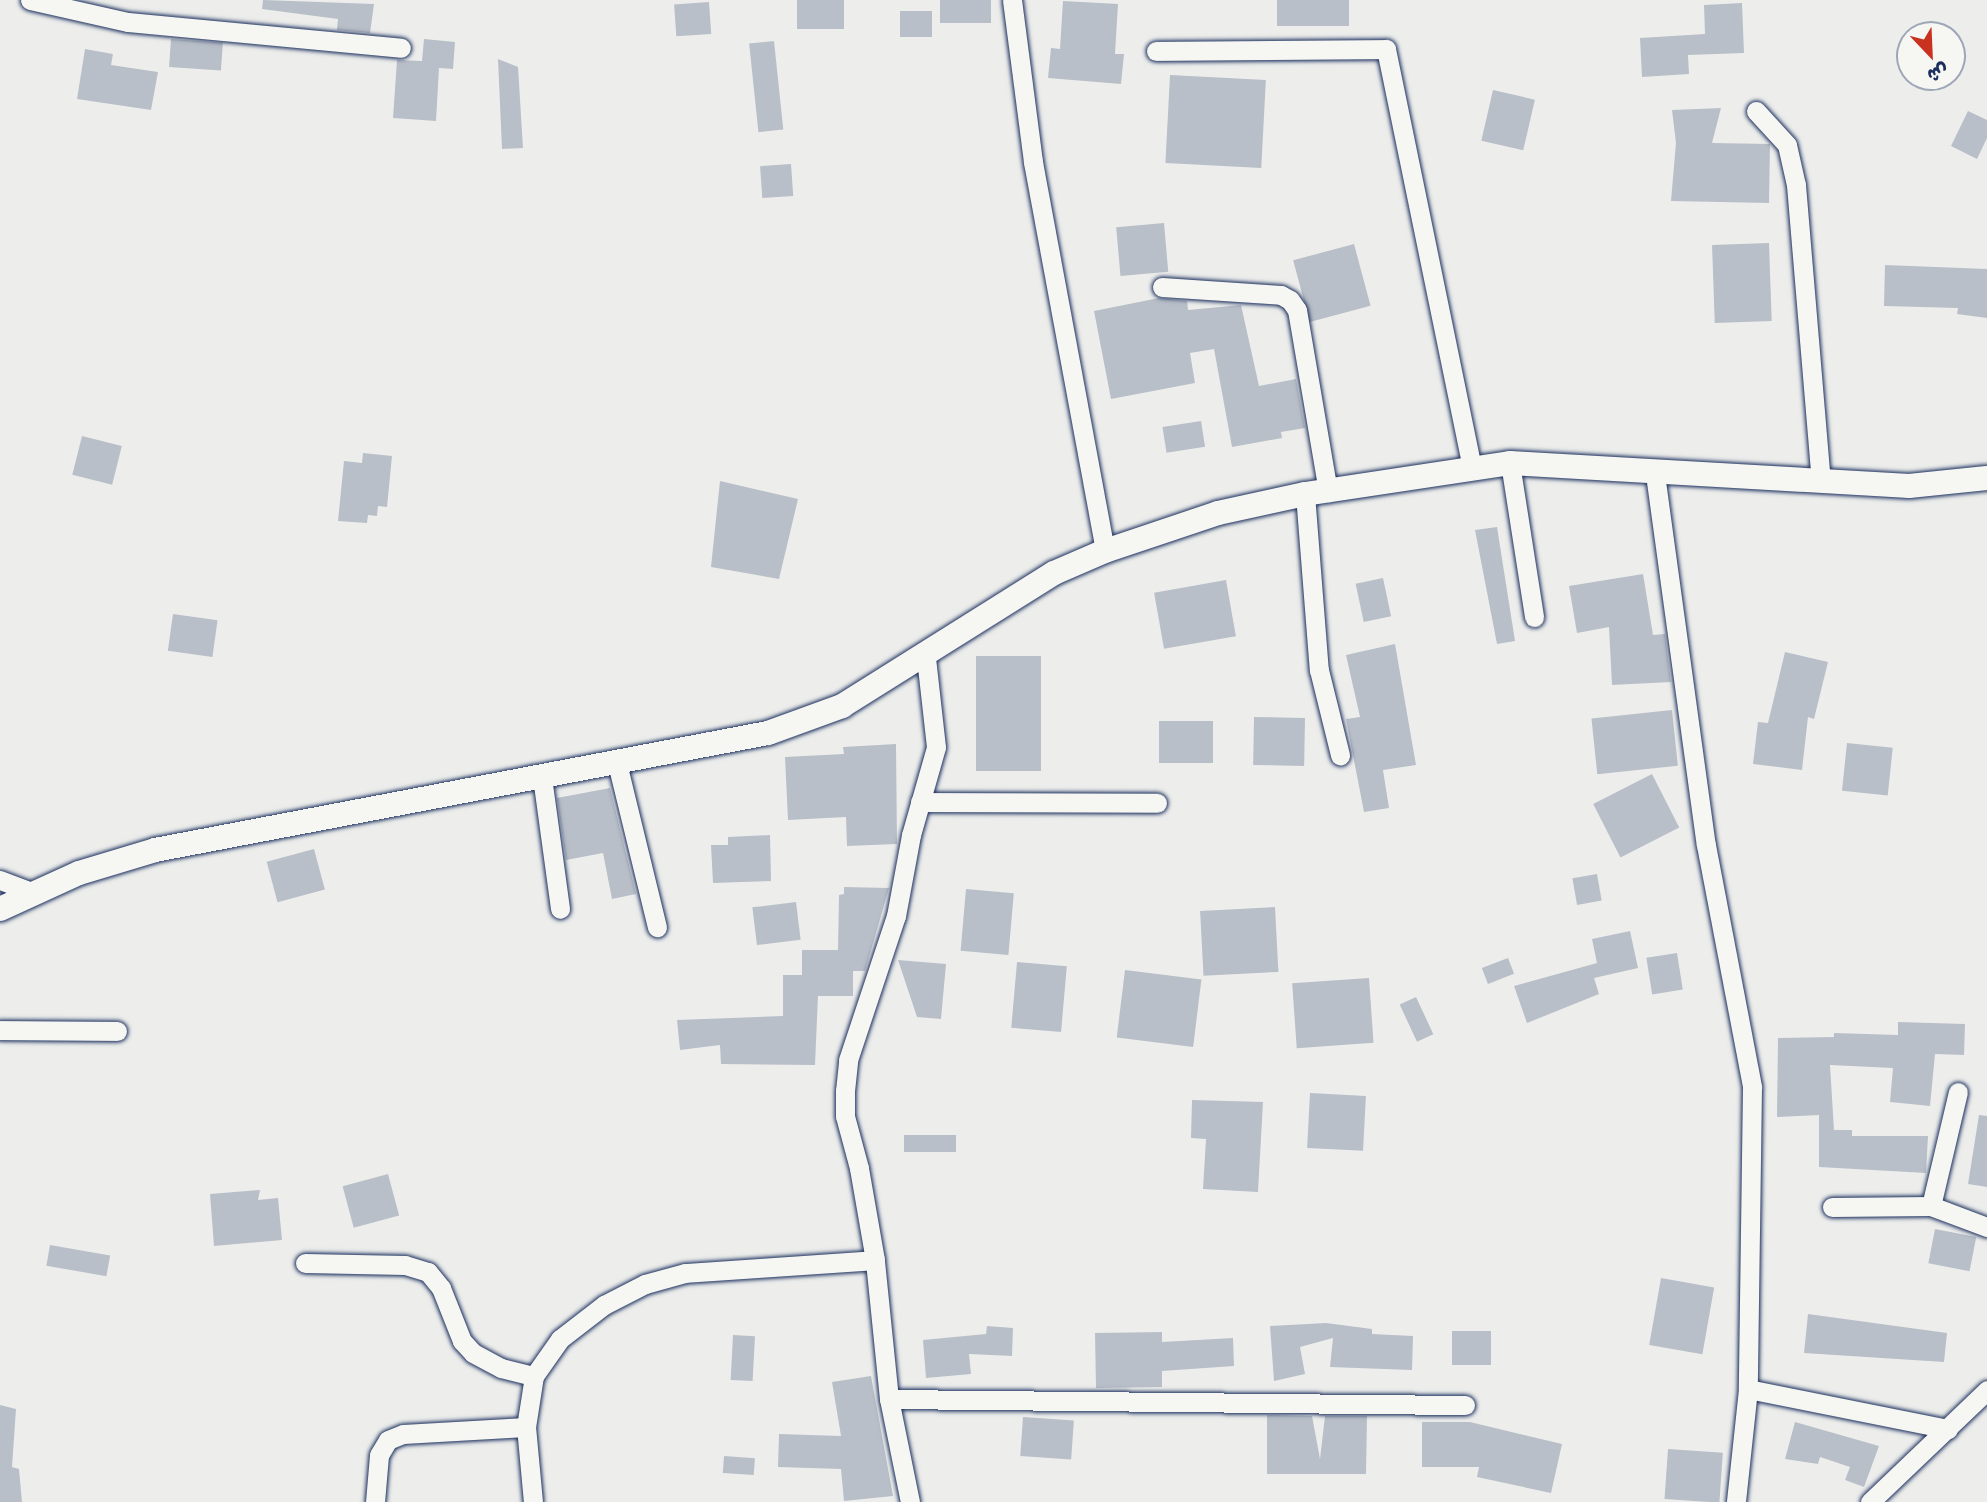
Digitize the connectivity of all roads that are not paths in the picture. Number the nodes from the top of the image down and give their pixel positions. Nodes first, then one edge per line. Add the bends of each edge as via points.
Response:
1 (30, 0) edge
2 (1012, 0) edge
3 (401, 48) dead end
4 (1156, 51) dead end
5 (1756, 110) dead end
6 (1162, 287) dead end
7 (1510, 463) junction
8 (1472, 467) junction
9 (1655, 474) junction
10 (1987, 478) edge
11 (1821, 482) junction
12 (1316, 493) junction
13 (1105, 551) junction
14 (1534, 617) dead end
15 (926, 657) junction
16 (1340, 755) dead end
17 (617, 763) junction
18 (542, 777) junction
19 (920, 802) junction
20 (1157, 803) dead end
21 (0, 880) edge
22 (32, 892) junction
23 (0, 909) edge
24 (560, 909) dead end
25 (657, 927) dead end
26 (0, 1030) edge
27 (117, 1031) dead end
28 (1958, 1092) dead end
29 (1931, 1206) junction
30 (1832, 1207) dead end
31 (1987, 1227) edge
32 (875, 1260) junction
33 (305, 1263) dead end
34 (534, 1376) junction
35 (1748, 1389) junction
36 (1987, 1390) edge
37 (889, 1399) junction
38 (1465, 1405) dead end
39 (526, 1427) junction
40 (1948, 1429) junction
41 (375, 1502) edge
42 (533, 1502) edge
43 (910, 1502) edge
44 (1736, 1502) edge
45 (1870, 1502) edge

1 - 3 street via 128,22
2 - 13 street via 1033,162
4 - 8 street via 1386,49
5 - 11 street via 1787,145 1796,185
6 - 12 street via 1281,295 1290,300 1302,335
7 - 8 street
7 - 9 street via 1576,464
7 - 14 street
8 - 12 street
9 - 11 street
9 - 35 street via 1706,845 1752,1087
10 - 11 street via 1909,486
12 - 13 street via 1218,513
12 - 16 street via 1320,670
13 - 15 street via 1054,573
15 - 17 street via 842,706 768,733
15 - 19 street via 936,747
17 - 18 street
17 - 25 street
18 - 22 street via 155,849
18 - 24 street
19 - 20 street
19 - 32 street via 896,916 848,1060 845,1116
21 - 22 street
22 - 23 street
26 - 27 street
28 - 29 street
29 - 30 street
29 - 31 street
32 - 34 street via 685,1273 645,1284 604,1306 560,1339
32 - 37 street
33 - 34 street via 405,1265 428,1272 441,1288 462,1341 472,1353 501,1368
34 - 39 street
35 - 40 street
35 - 44 street
36 - 40 street
37 - 38 street
37 - 43 street
39 - 41 street via 403,1434 388,1440 379,1455
39 - 42 street
40 - 45 street

